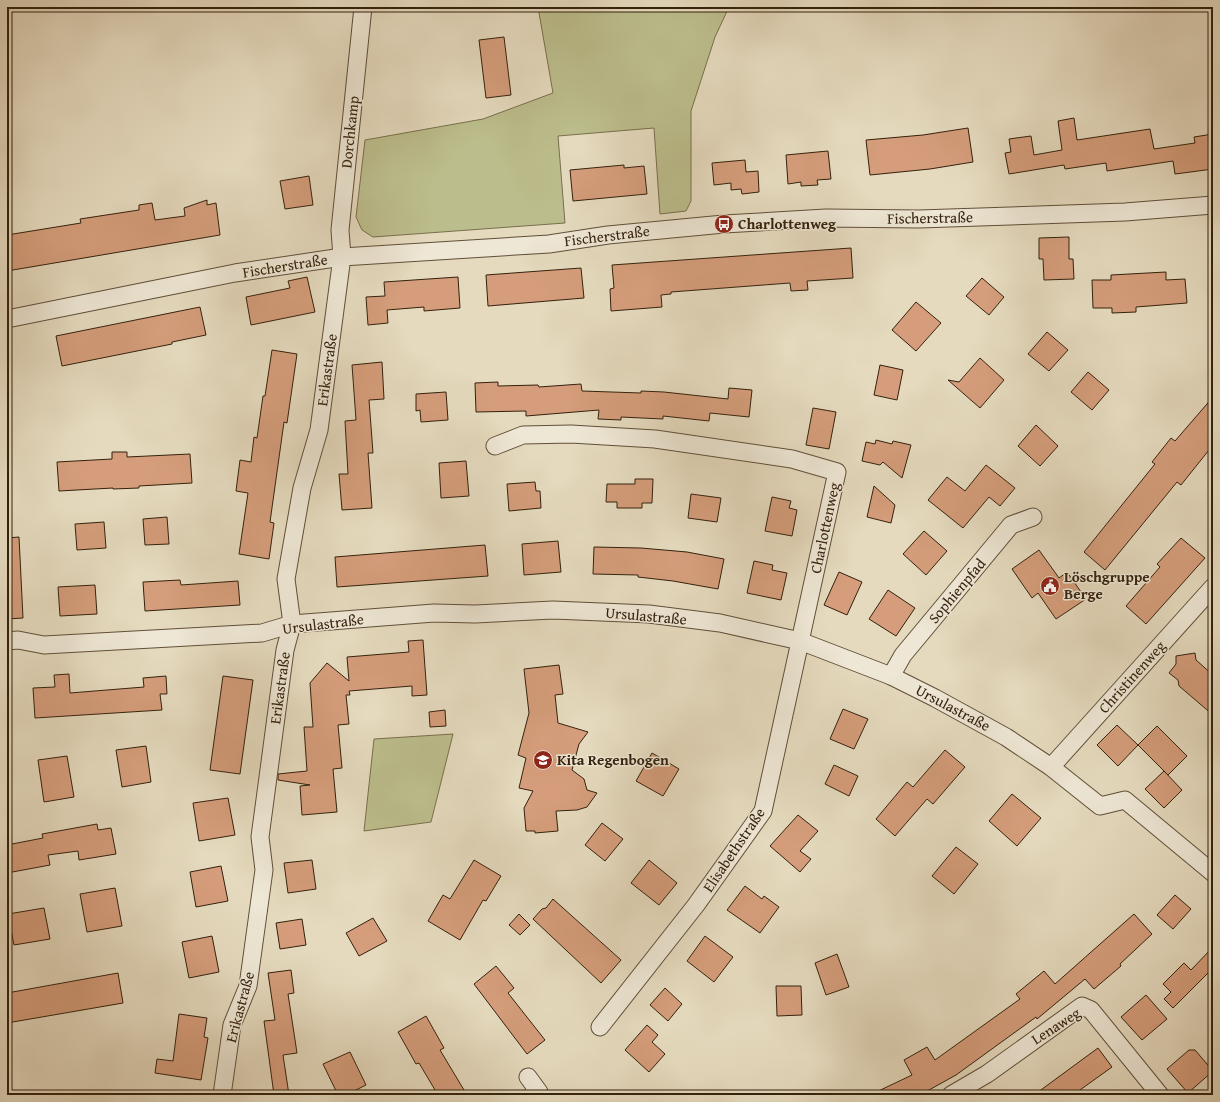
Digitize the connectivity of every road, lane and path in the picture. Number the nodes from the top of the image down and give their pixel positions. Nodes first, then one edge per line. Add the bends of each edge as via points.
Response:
1 (363, 7) edge
2 (1213, 205) edge
3 (342, 257) junction
4 (7, 319) edge
5 (495, 446) dead end
6 (1033, 517) dead end
7 (1213, 587) edge
8 (292, 624) junction
9 (7, 641) edge
10 (800, 641) junction
11 (891, 676) junction
12 (1051, 767) junction
13 (1213, 873) edge
14 (600, 1026) dead end
15 (528, 1077) dead end
16 (222, 1095) edge
17 (532, 1095) edge
18 (951, 1095) edge
19 (1160, 1095) edge

1 - 3 street, Dorchkamp via 340,230
2 - 3 street, Fischerstraße via 1125,212 919,219 818,218 608,235 549,244
3 - 4 street, Fischerstraße via 235,273
3 - 8 street, Erikastraße via 319,430 302,488 286,579
5 - 10 street, Charlottenweg via 523,435 571,434 655,439 792,459 837,472
6 - 11 street, Sophienpfad via 1011,526 903,655
7 - 12 street, Christinenweg
8 - 9 street, Ursulastraße via 262,633 44,645 18,640
8 - 10 street, Ursulastraße via 434,613 475,614 553,610 649,614 720,623
8 - 16 street, Erikastraße via 285,650 260,836 264,870 248,986 232,1025
10 - 11 street, Ursulastraße
10 - 14 street, Elisabethstraße via 763,811 696,905
11 - 12 street, Ursulastraße via 992,729
12 - 13 street, Ursulastraße via 1100,806 1125,800
15 - 17 street via 539,1092
18 - 19 street, Lenaweg via 987,1074 1082,1006 1092,1010

